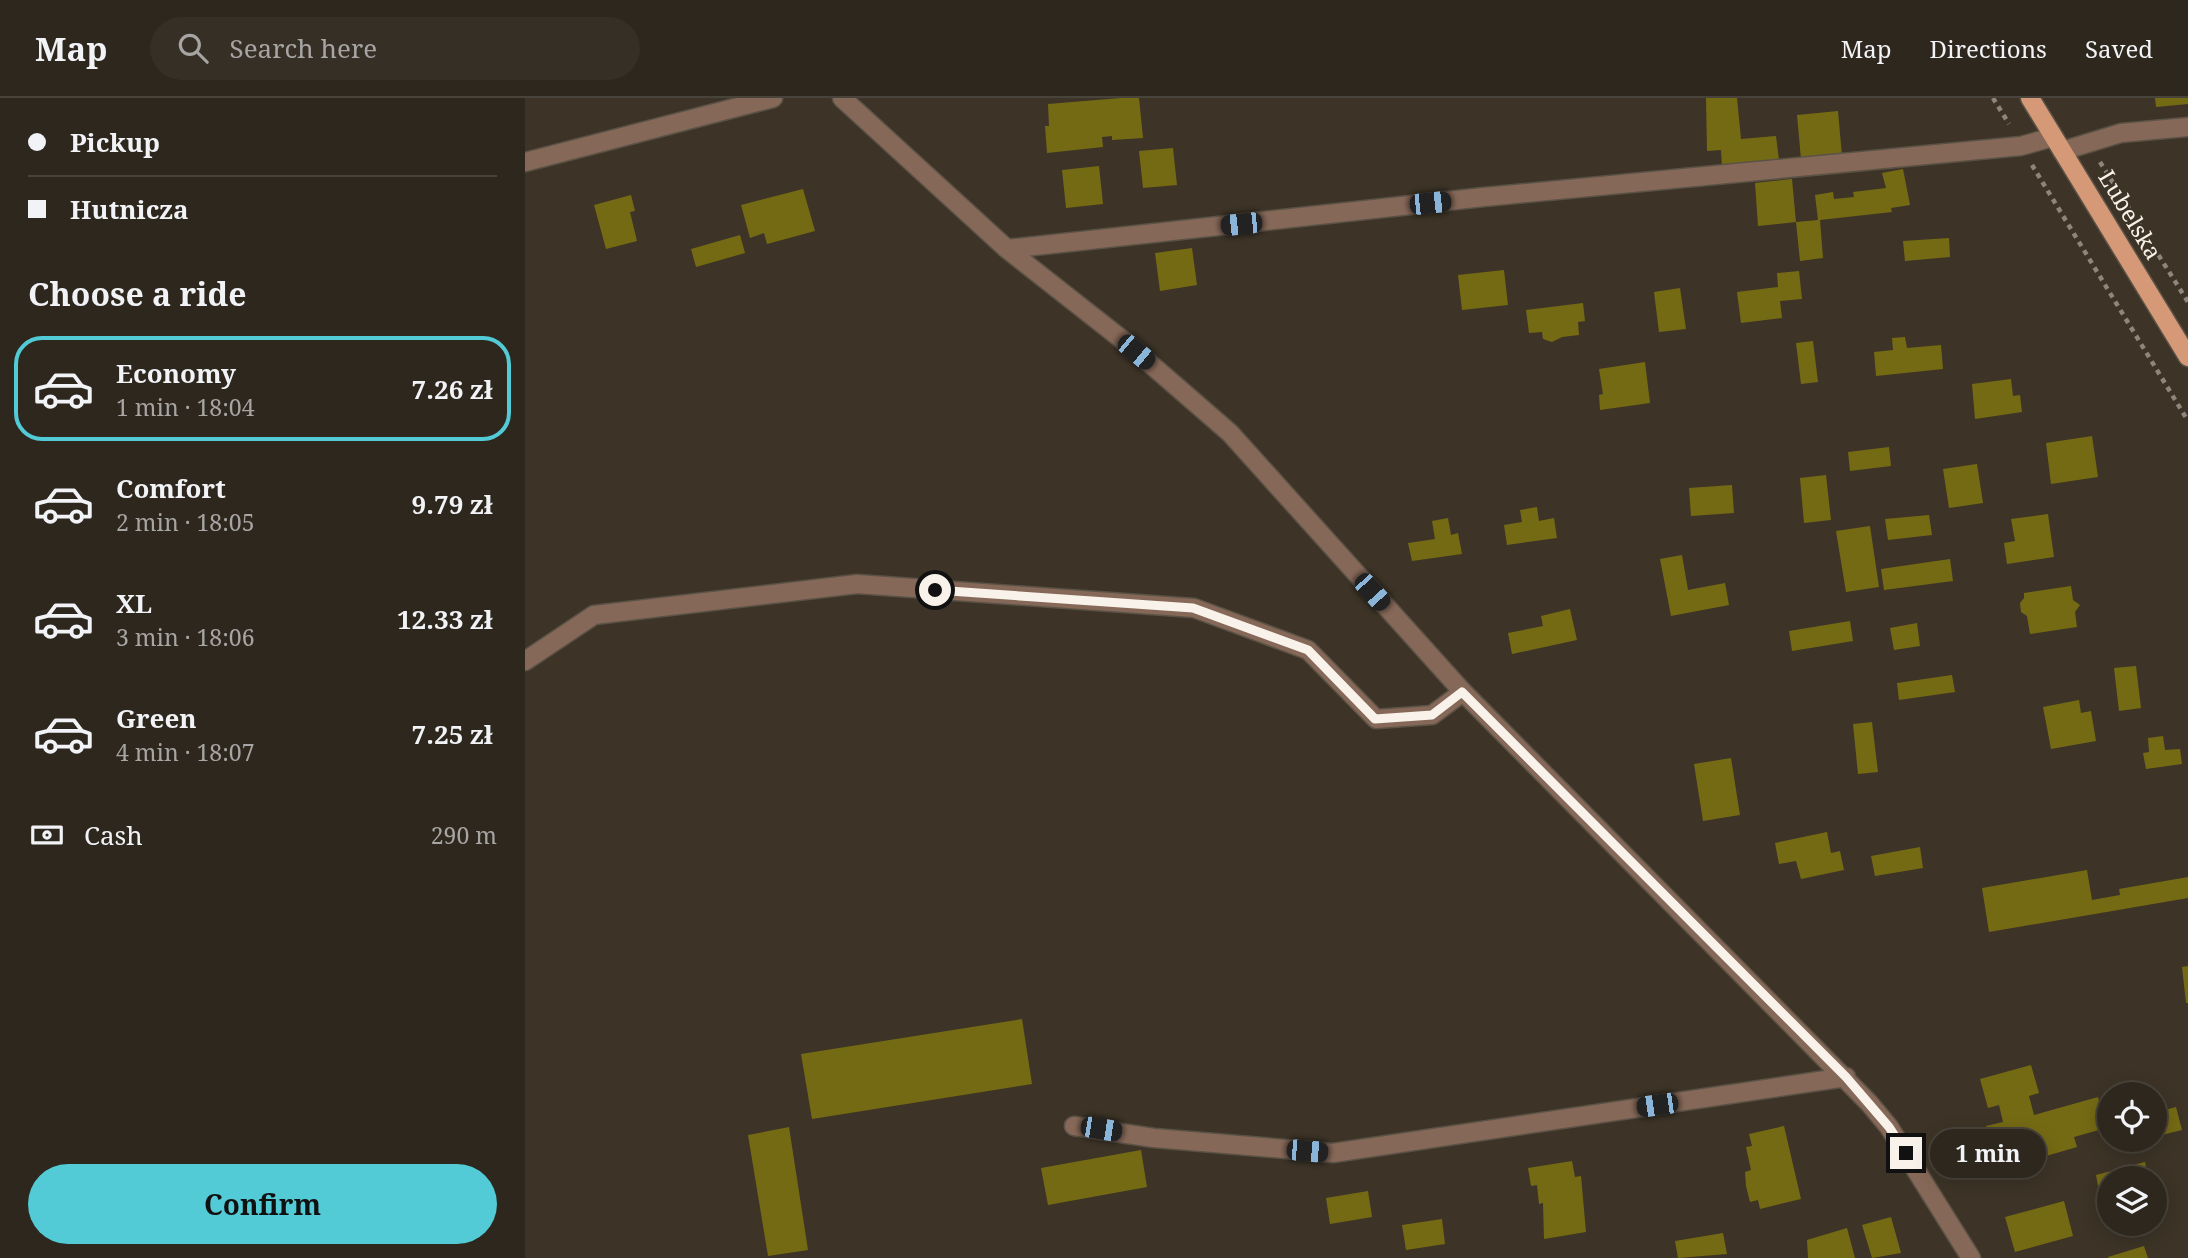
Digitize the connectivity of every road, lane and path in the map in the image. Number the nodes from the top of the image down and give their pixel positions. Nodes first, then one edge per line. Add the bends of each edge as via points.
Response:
1 (773, 98) edge
2 (842, 98) edge
3 (1993, 98) edge
4 (2030, 98) edge
5 (2188, 127) edge
6 (2058, 144) junction
7 (2021, 146) junction
8 (2098, 158) dead end
9 (525, 162) edge
10 (1007, 249) junction
11 (2188, 302) edge
12 (2188, 357) edge
13 (2188, 421) edge
14 (525, 661) edge
15 (1462, 692) junction
16 (1846, 1077) junction
17 (1074, 1126) dead end
18 (1971, 1258) edge

1 - 9 street
2 - 10 street
3 - 7 path
4 - 6 main road, Lubelska
5 - 6 street
6 - 7 street
6 - 12 main road, Lubelska
7 - 10 street via 1484,197
7 - 13 path
8 - 11 path
10 - 15 street via 1230,432
14 - 15 street via 594,615 857,584 1193,608 1308,650 1375,719 1432,715
15 - 16 street
16 - 17 street via 1333,1153 1154,1138
16 - 18 street via 1889,1127

